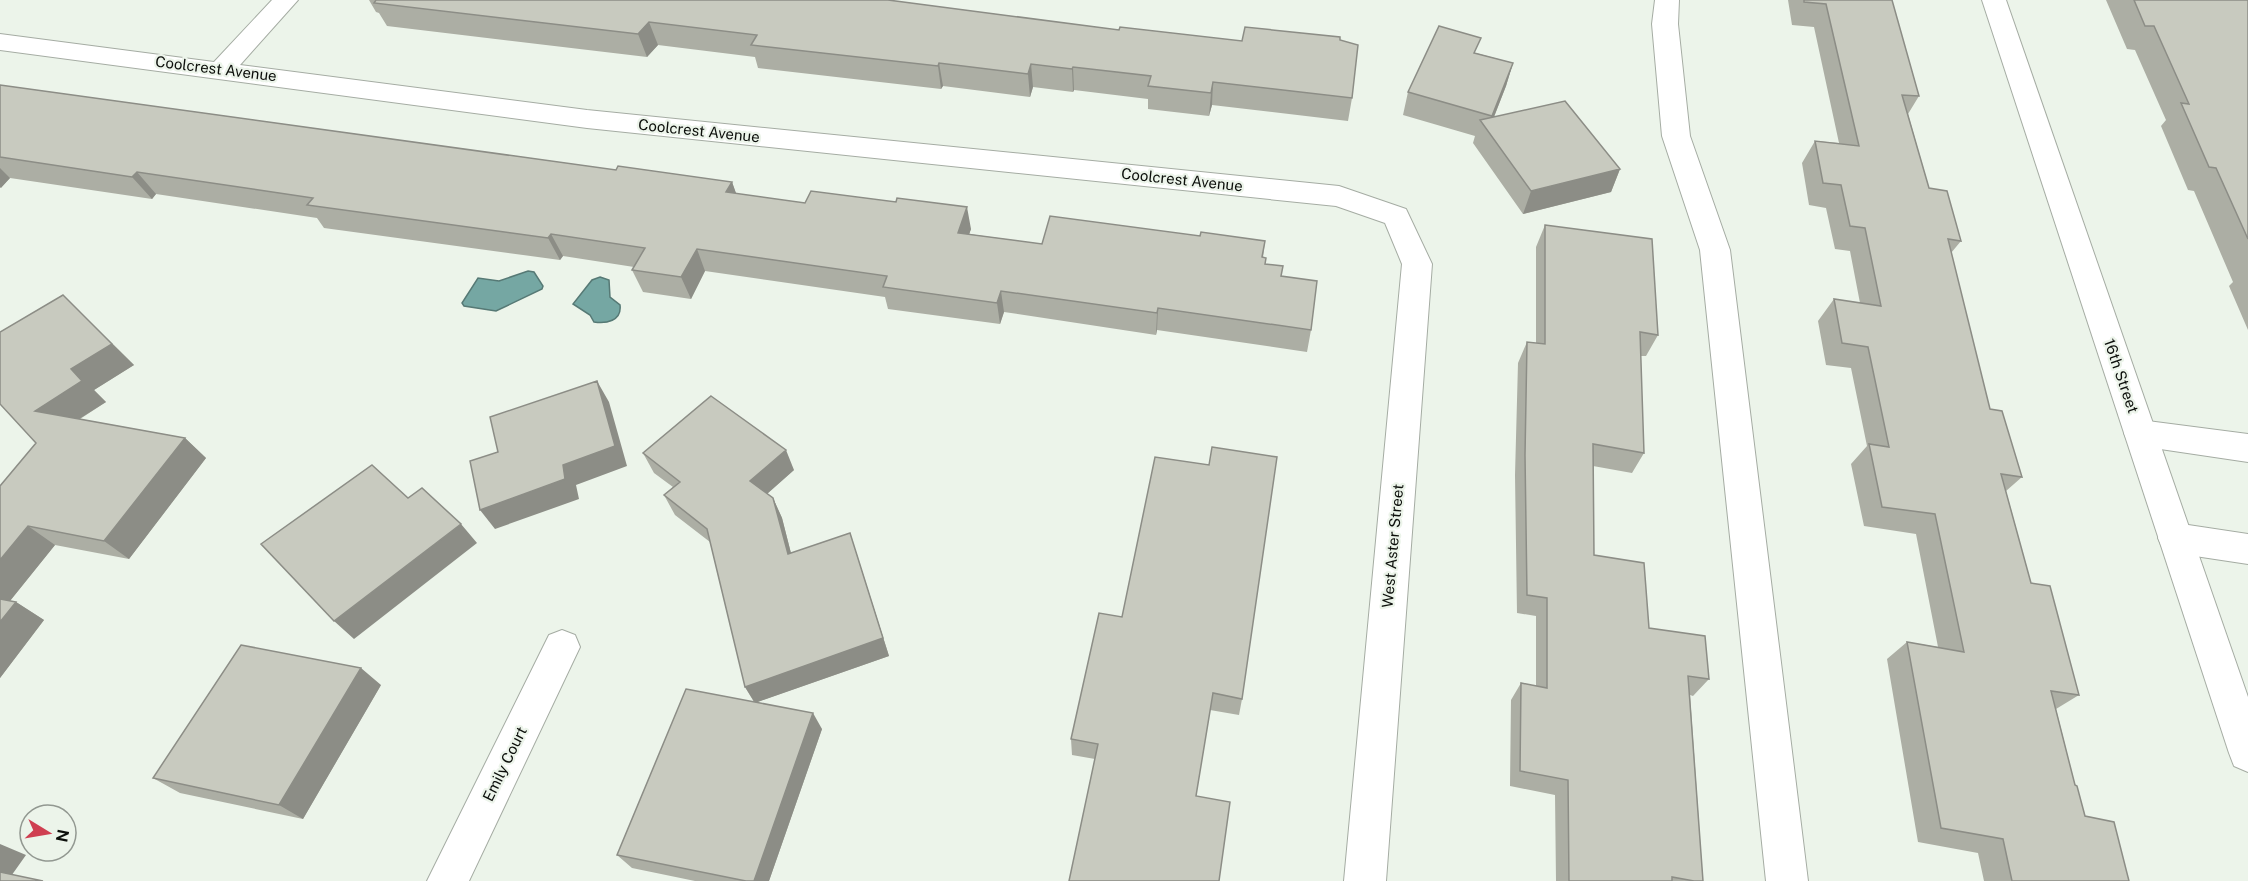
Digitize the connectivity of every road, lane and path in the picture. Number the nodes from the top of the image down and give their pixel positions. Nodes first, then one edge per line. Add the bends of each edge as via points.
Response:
1 (286, 0) edge
2 (1667, 0) edge
3 (1994, 0) edge
4 (0, 42) edge
5 (220, 70) junction
6 (1396, 216) joint
7 (2140, 433) junction
8 (2248, 448) edge
9 (2175, 538) junction
10 (2248, 549) edge
11 (562, 647) dead end
12 (2248, 753) edge
13 (448, 881) edge
14 (1365, 881) edge
15 (1787, 881) edge

1 - 5 street
2 - 15 street via 1665,24 1676,136 1715,250
3 - 7 street, 16th Street
4 - 5 street, Coolcrest Avenue
5 - 6 street, Coolcrest Avenue via 587,119 1339,196
6 - 14 street, West Aster Street via 1417,264
7 - 8 street
7 - 9 street, 16th Street
9 - 10 street
9 - 12 street, 16th Street
11 - 13 street, Emily Court

